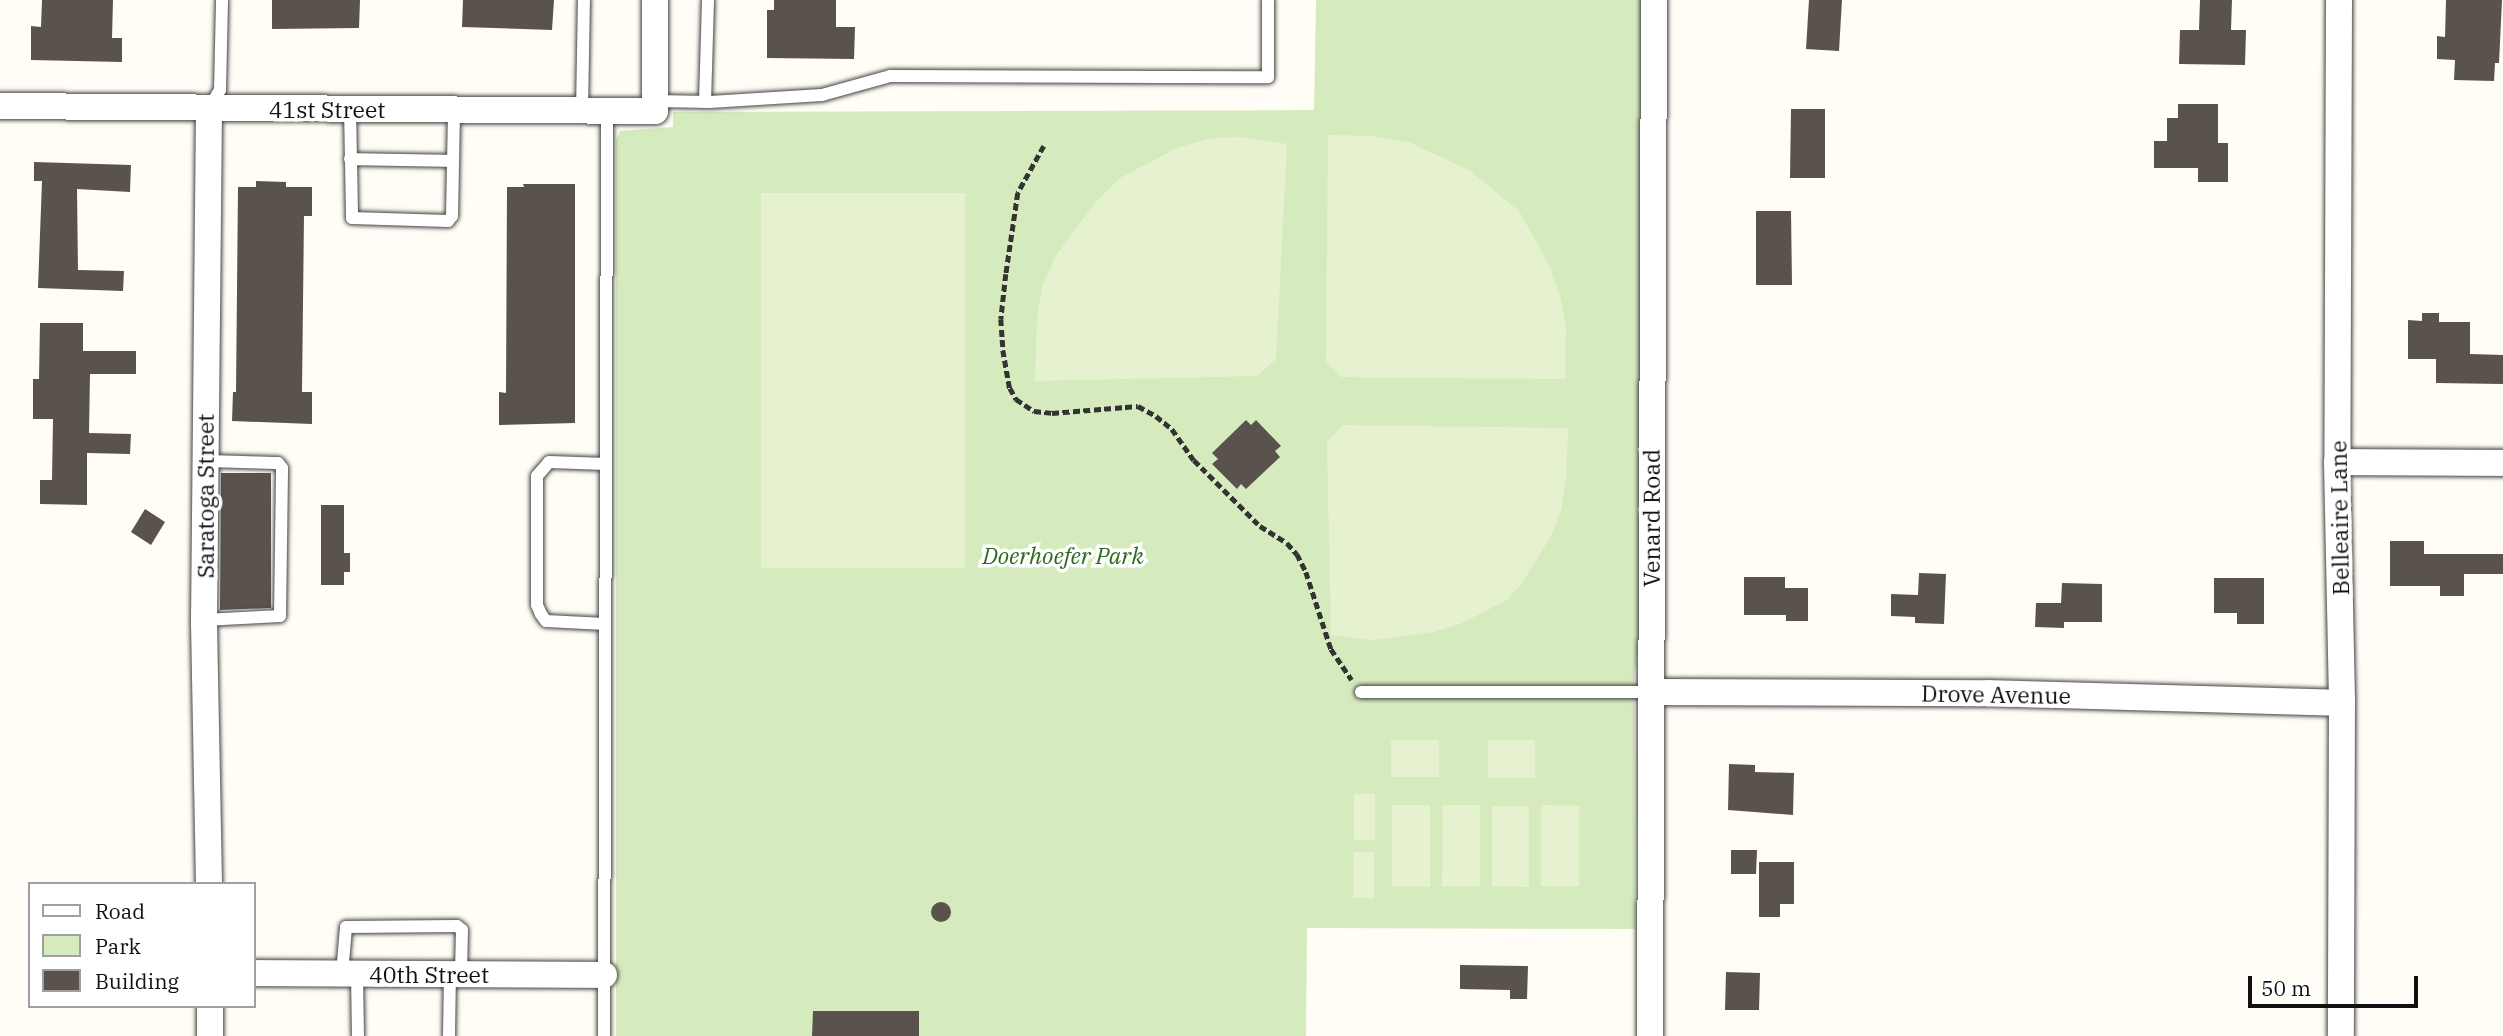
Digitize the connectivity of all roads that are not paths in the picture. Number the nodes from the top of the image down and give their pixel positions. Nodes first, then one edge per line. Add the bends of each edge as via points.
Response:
1 (222, 0) edge
2 (584, 0) edge
3 (655, 0) edge
4 (708, 0) edge
5 (1268, 0) edge
6 (1654, 0) edge
7 (2339, 0) edge
8 (705, 102) junction
9 (0, 106) edge
10 (655, 106) junction
11 (209, 108) junction
12 (350, 109) junction
13 (454, 110) junction
14 (594, 111) junction
15 (350, 159) junction
16 (453, 161) junction
17 (204, 461) junction
18 (2337, 462) junction
19 (2503, 463) edge
20 (606, 464) junction
21 (204, 620) junction
22 (605, 624) junction
23 (1361, 692) road end
24 (1650, 692) junction
25 (2342, 703) junction
26 (209, 882) edge
27 (256, 973) edge
28 (350, 974) junction
29 (455, 975) junction
30 (604, 975) junction
31 (210, 1008) edge
32 (210, 1036) edge
33 (358, 1036) edge
34 (449, 1036) edge
35 (604, 1036) edge
36 (1650, 1036) edge
37 (2341, 1036) edge

1 - 11 lane via 220,90
2 - 14 lane
3 - 10 street
4 - 8 lane
5 - 8 lane via 1268,77 890,76 822,94
6 - 24 street, Venard Road
7 - 18 street, Belleaire Lane
8 - 10 lane
9 - 11 street, 41st Street
10 - 14 street, 41st Street
11 - 12 street, 41st Street
11 - 17 street, Saratoga Street
12 - 13 street, 41st Street
12 - 15 lane
13 - 14 street, 41st Street
13 - 16 lane
14 - 20 lane
15 - 16 lane
15 - 16 lane via 351,215 355,220 448,221 452,216
17 - 21 street, Saratoga Street
17 - 21 lane via 278,463 282,468 280,616
18 - 19 street
18 - 25 street, Belleaire Lane
20 - 22 lane
20 - 22 lane via 549,462 537,476 537,605 541,614 546,621
21 - 26 street, Saratoga Street
22 - 30 lane
23 - 24 lane
24 - 25 street, Drove Avenue via 1989,693
24 - 36 street, Venard Road
25 - 37 street, Belleaire Lane
27 - 28 street, 40th Street
28 - 29 street, 40th Street
28 - 29 lane via 345,927 457,926 462,930
28 - 33 lane
29 - 30 street, 40th Street
29 - 34 lane
30 - 35 lane
31 - 32 street

